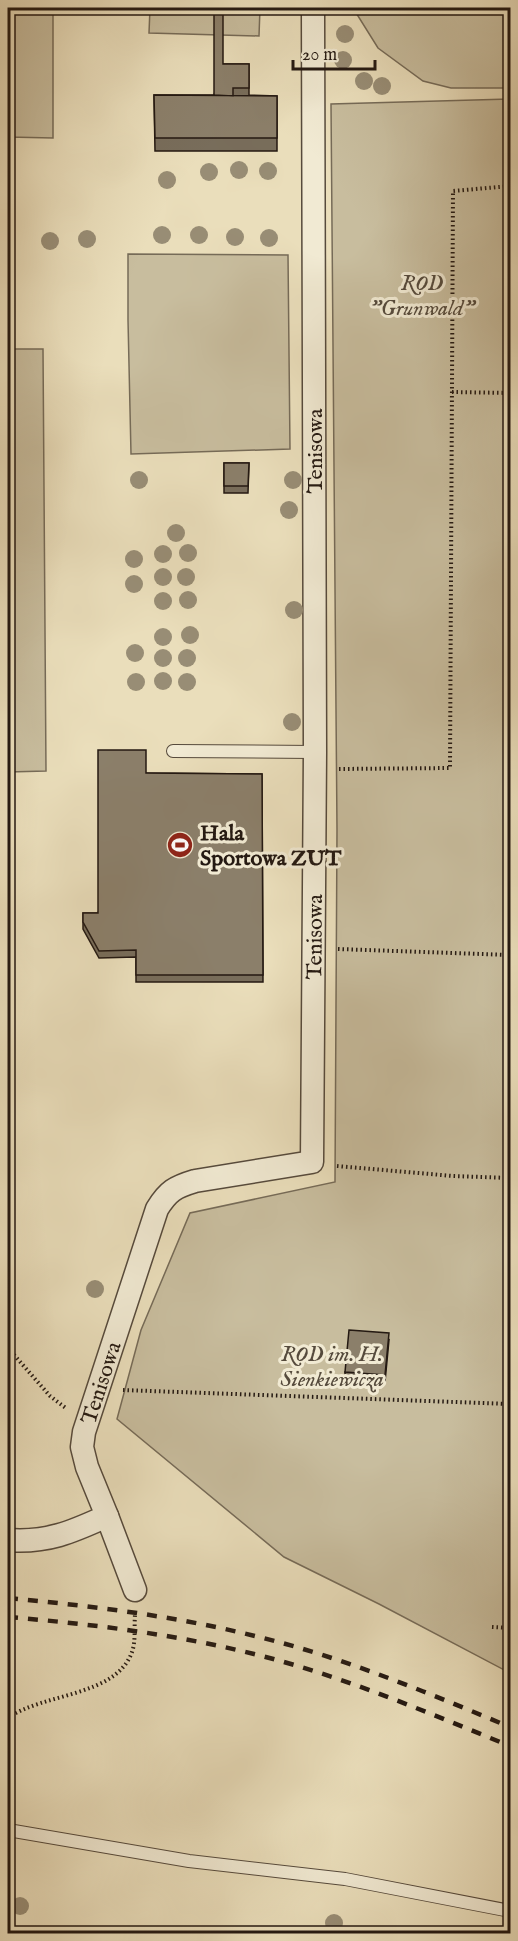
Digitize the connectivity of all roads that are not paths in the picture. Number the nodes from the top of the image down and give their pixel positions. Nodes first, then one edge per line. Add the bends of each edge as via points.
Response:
1 (313, 8) edge
2 (173, 751) dead end
3 (315, 752) junction
4 (107, 1516) junction
5 (8, 1540) edge
6 (135, 1590) road end
7 (8, 1830) edge
8 (510, 1911) edge

1 - 3 street, Tenisowa
2 - 3 lane
3 - 4 street, Tenisowa via 312,1162 178,1186 157,1209 82,1447
4 - 5 street via 52,1538
4 - 6 street, Tenisowa
7 - 8 lane via 162,1857 345,1879

